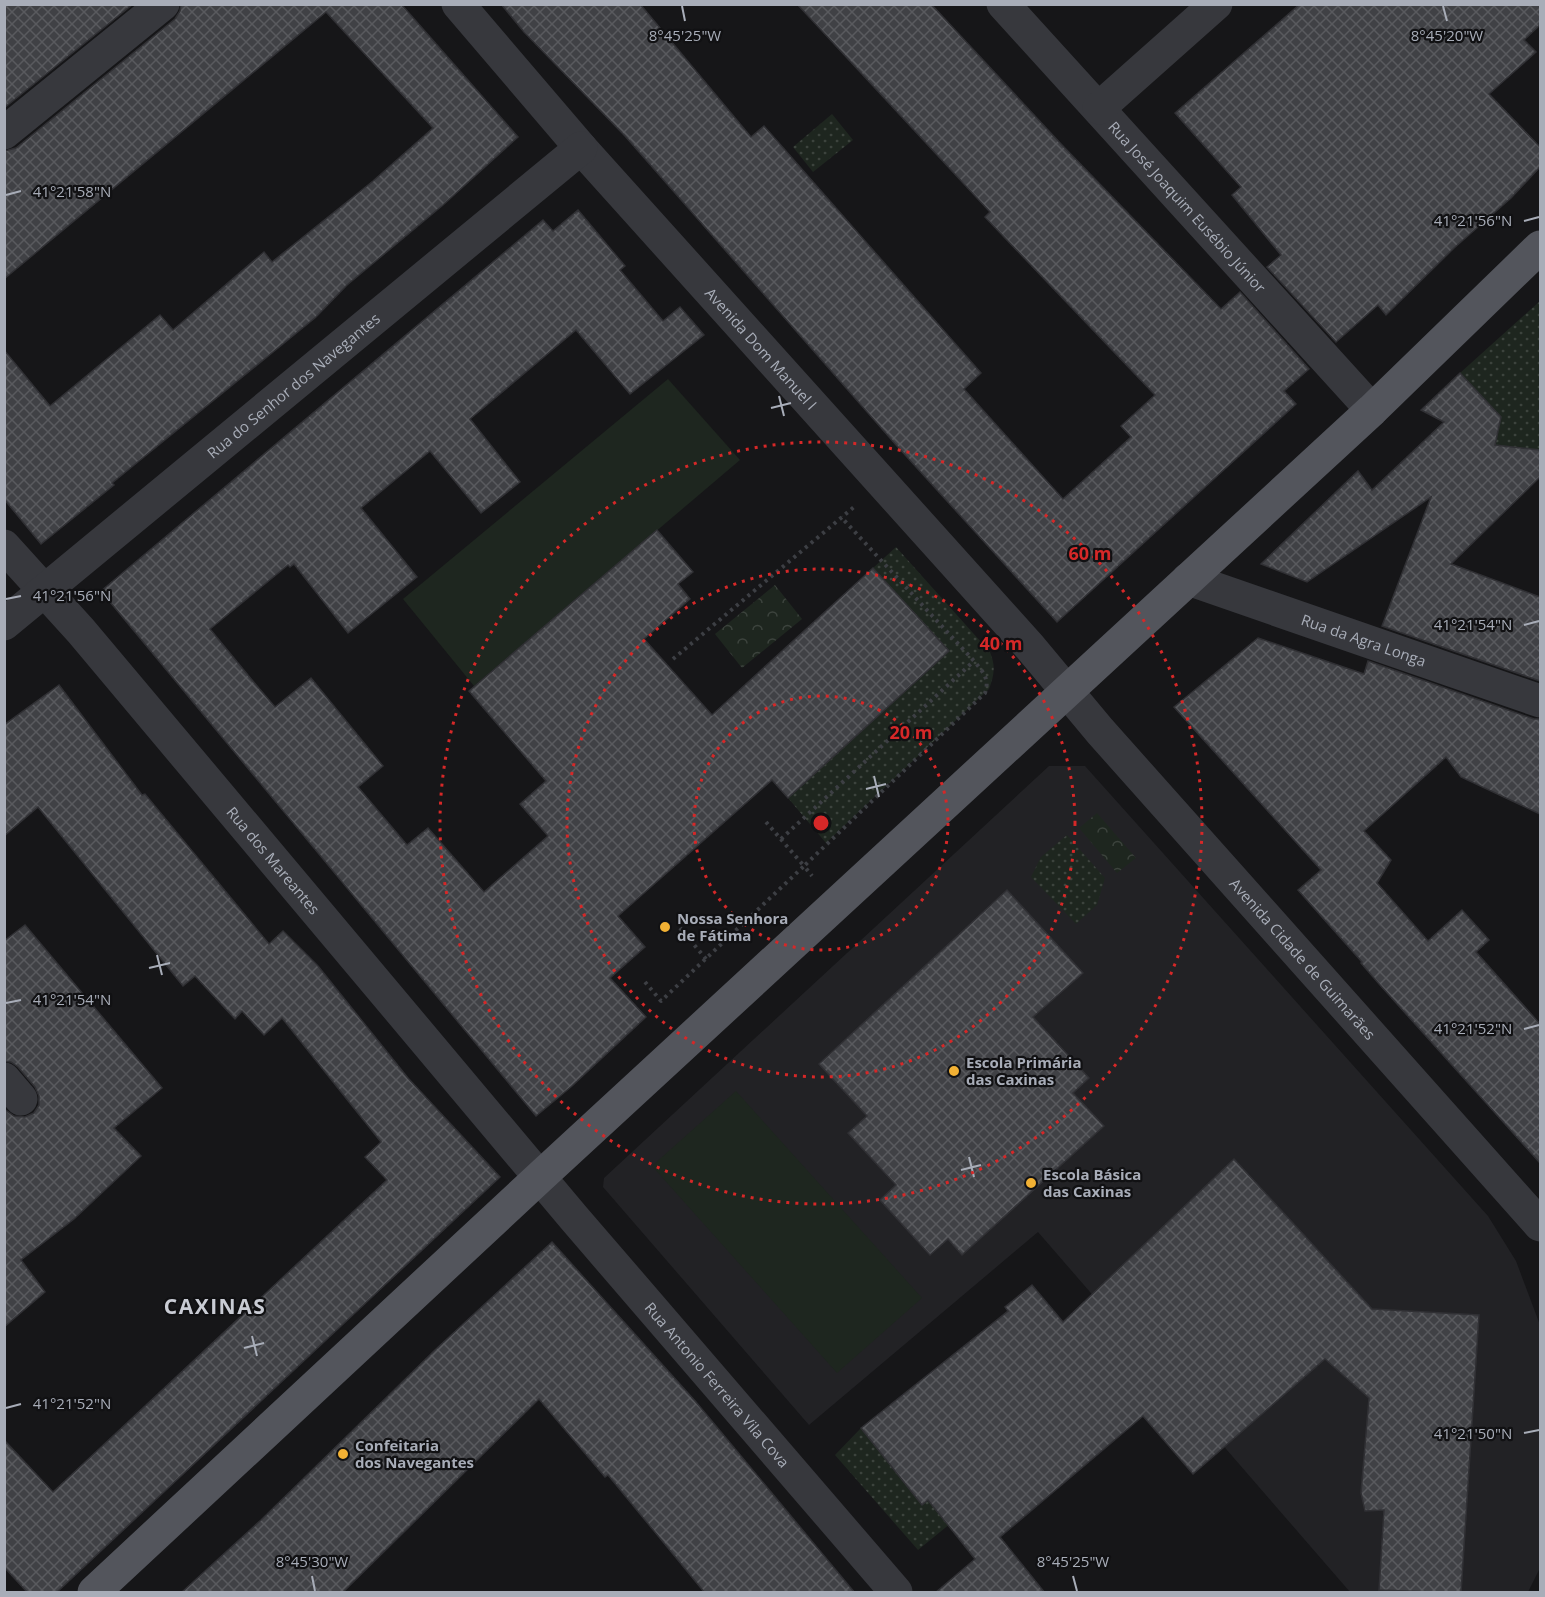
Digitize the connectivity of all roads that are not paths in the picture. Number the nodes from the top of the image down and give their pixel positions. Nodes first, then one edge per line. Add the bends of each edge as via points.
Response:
1 (163, 4) edge
2 (458, 4) edge
3 (1003, 4) edge
4 (1216, 4) edge
5 (1099, 108) junction
6 (4, 133) edge
7 (581, 148) junction
8 (1540, 247) edge
9 (1372, 410) junction
10 (4, 546) edge
11 (1188, 579) junction
12 (46, 591) junction
13 (4, 624) edge
14 (1067, 691) junction
15 (1540, 701) edge
16 (540, 1178) junction
17 (1540, 1226) edge
18 (94, 1593) edge
19 (896, 1593) edge

1 - 6 street
2 - 7 street, Avenida Dom Manuel I
3 - 5 street, Rua José Joaquim Eusébio Júnior
4 - 5 street
5 - 9 street, Rua José Joaquim Eusébio Júnior
7 - 12 street, Rua do Senhor dos Navegantes
7 - 14 street, Avenida Dom Manuel I
8 - 9 main road
9 - 11 main road
10 - 12 street, Rua dos Mareantes
11 - 14 main road
11 - 15 street, Rua da Agra Longa
12 - 13 street, Rua do Senhor dos Navegantes
12 - 16 street, Rua dos Mareantes
14 - 16 main road
14 - 17 street, Avenida Cidade de Guimarães
16 - 18 main road
16 - 19 street, Rua Antonio Ferreira Vila Cova

